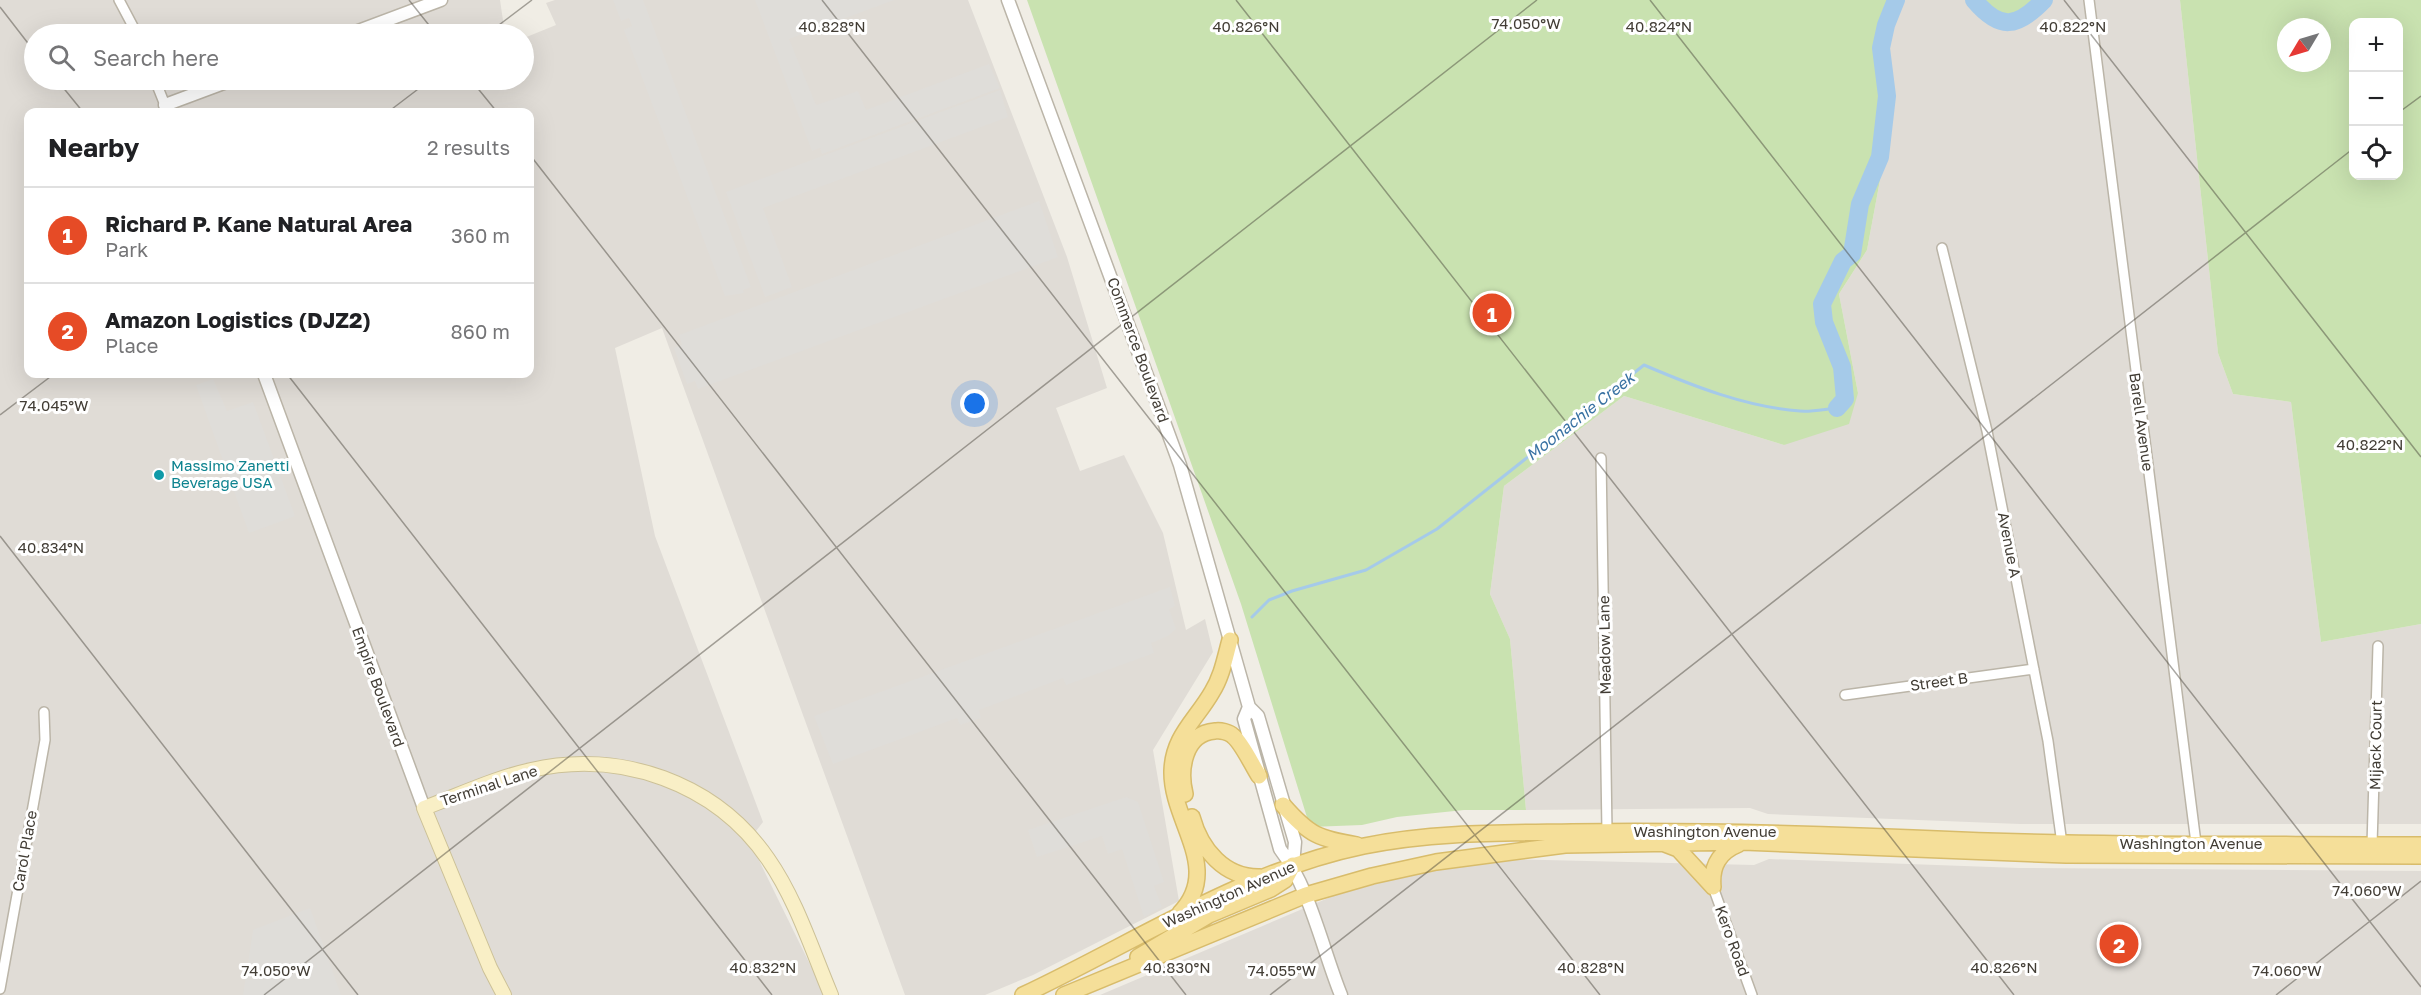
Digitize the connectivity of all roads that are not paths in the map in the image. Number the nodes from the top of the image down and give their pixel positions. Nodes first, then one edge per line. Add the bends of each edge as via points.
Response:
1 (119, 0) edge
2 (441, 0) edge
3 (1008, 0) edge
4 (2089, 0) edge
5 (132, 24) edge
6 (377, 24) edge
7 (159, 90) edge
8 (209, 90) edge
9 (166, 108) edge
10 (168, 108) edge
11 (1942, 248) dead end
12 (265, 378) edge
13 (1601, 458) dead end
14 (1230, 640) junction
15 (2378, 646) dead end
16 (2034, 669) junction
17 (1845, 695) dead end
18 (1249, 706) junction
19 (44, 712) dead end
20 (1259, 776) junction
21 (1284, 805) junction
22 (424, 808) junction
23 (1607, 831) junction
24 (1743, 842) junction
25 (1662, 843) junction
26 (2196, 843) junction
27 (2062, 844) junction
28 (2372, 844) junction
29 (2421, 845) edge
30 (1363, 846) junction
31 (2421, 856) edge
32 (1293, 865) junction
33 (1263, 877) junction
34 (1713, 887) junction
35 (1306, 895) junction
36 (1175, 918) junction
37 (1102, 979) junction
38 (0, 989) edge
39 (504, 995) edge
40 (831, 995) edge
41 (1023, 995) edge
42 (1064, 995) edge
43 (1341, 995) edge
44 (1752, 995) edge

1 - 5 street
2 - 6 street
3 - 14 street, Commerce Boulevard via 1180,465
4 - 26 street, Barell Avenue
7 - 9 street
8 - 10 street
11 - 16 street, Avenue A via 1986,425
12 - 22 street, Empire Boulevard
13 - 23 street, Meadow Lane
14 - 18 street, Commerce Boulevard
14 - 36 main road via 1219,678 1181,734 1174,754 1174,789 1198,868 1192,898
15 - 28 street, Mijack Court
16 - 17 street, Street B
16 - 27 street, Avenue A
18 - 20 street, Commerce Boulevard via 1244,719
18 - 21 street, Commerce Boulevard via 1258,717
19 - 38 street, Carol Place via 45,740
20 - 32 street, Commerce Boulevard via 1280,849
20 - 33 main road via 1233,735 1219,730 1194,739 1184,756 1182,782 1194,826 1206,849 1224,867 1245,877
21 - 30 main road via 1316,837
21 - 32 street, Commerce Boulevard via 1295,842
22 - 39 main road, Empire Boulevard
22 - 40 main road, Terminal Lane via 514,774 553,766 610,765 676,782 729,815 768,858
23 - 27 main road, Washington Avenue via 1824,833
23 - 30 main road, Washington Avenue via 1429,836
24 - 25 main road, Washington Avenue
24 - 31 main road, Washington Avenue via 2066,855
24 - 34 main road via 1718,857 1712,874
25 - 34 main road via 1678,849
25 - 35 main road, Washington Avenue via 1565,845 1497,852 1372,876
26 - 27 main road, Washington Avenue
26 - 28 main road, Washington Avenue
28 - 29 main road, Washington Avenue
30 - 32 main road, Washington Avenue
32 - 33 main road, Washington Avenue
32 - 35 street
32 - 37 main road via 1285,880 1271,889 1209,915
33 - 36 main road, Washington Avenue
34 - 44 street, Kero Road
35 - 37 main road, Washington Avenue
35 - 43 street
36 - 41 main road, Washington Avenue
37 - 42 main road, Washington Avenue

